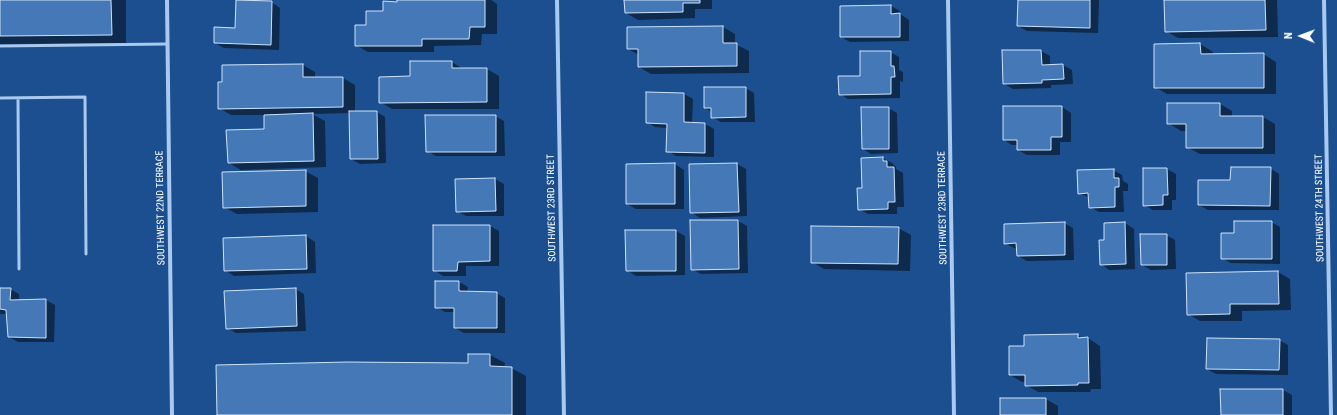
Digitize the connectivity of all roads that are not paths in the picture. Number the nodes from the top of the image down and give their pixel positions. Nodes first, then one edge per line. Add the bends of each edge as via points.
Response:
1 (167, 0) edge
2 (557, 0) edge
3 (948, 0) edge
4 (1324, 0) edge
5 (167, 44) junction
6 (0, 46) edge
7 (0, 98) edge
8 (18, 98) junction
9 (86, 254) dead end
10 (19, 269) dead end
11 (172, 415) edge
12 (564, 415) edge
13 (954, 415) edge
14 (1331, 415) edge

1 - 5 street, SOUTHWEST 22ND TERRACE
2 - 12 street, SOUTHWEST 23RD STREET
3 - 13 street, SOUTHWEST 23RD TERRACE
4 - 14 street, SOUTHWEST 24TH STREET
5 - 6 lane
5 - 11 street, SOUTHWEST 22ND TERRACE
7 - 8 lane
8 - 9 lane via 85,96
8 - 10 lane

